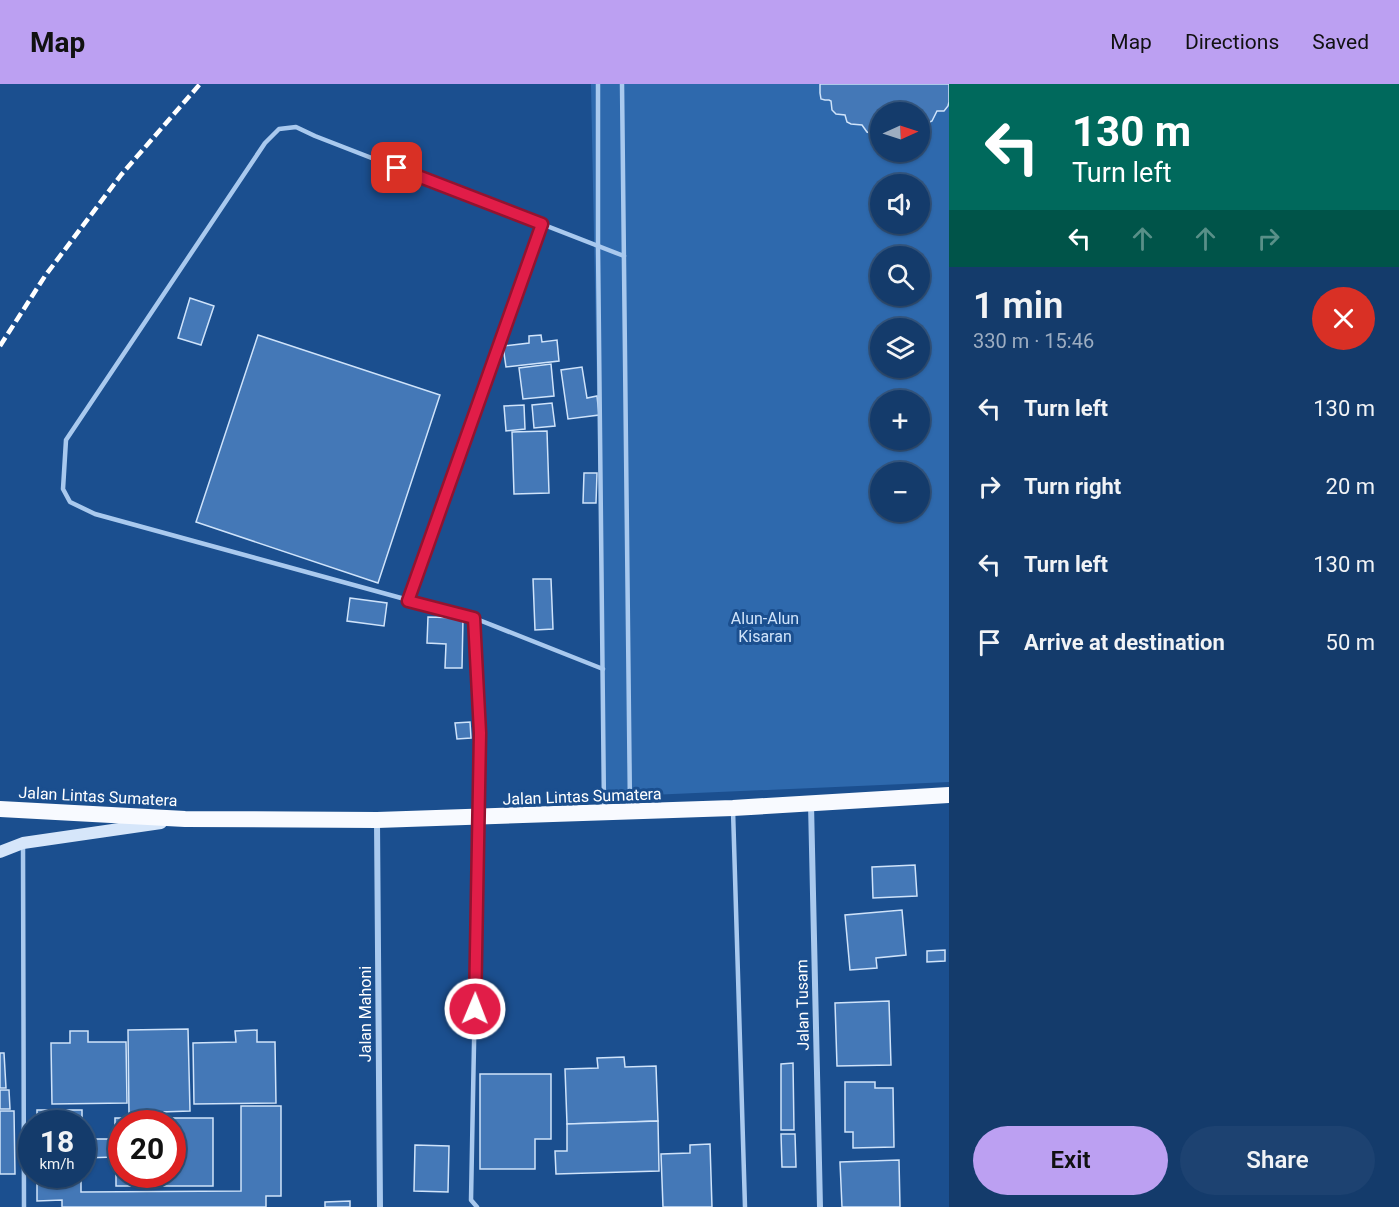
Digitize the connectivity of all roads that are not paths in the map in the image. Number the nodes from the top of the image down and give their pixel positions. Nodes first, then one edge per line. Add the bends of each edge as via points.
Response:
1 (598, 84) edge
2 (622, 84) edge
3 (542, 224) junction
4 (598, 246) junction
5 (624, 256) junction
6 (408, 601) junction
7 (474, 618) junction
8 (603, 669) junction
9 (949, 795) edge
10 (811, 803) junction
11 (733, 808) junction
12 (0, 809) edge
13 (18, 810) junction
14 (630, 812) junction
15 (604, 813) junction
16 (478, 818) junction
17 (185, 819) junction
18 (0, 820) edge
19 (377, 820) junction
20 (23, 843) junction
21 (0, 852) edge
22 (24, 1207) edge
23 (380, 1207) edge
24 (477, 1207) edge
25 (745, 1207) edge
26 (820, 1207) edge

1 - 4 lane
2 - 5 lane
3 - 4 lane
3 - 6 lane
3 - 6 lane via 296,127 279,129 265,143 66,440 63,489 70,502 106,517
4 - 5 lane
4 - 8 lane
5 - 14 lane
6 - 7 lane
7 - 8 lane
7 - 16 lane via 480,733
8 - 15 lane
9 - 10 highway, Jalan Lintas Sumatera
10 - 11 highway, Jalan Lintas Sumatera
10 - 26 street, Jalan Tusam
11 - 14 highway, Jalan Lintas Sumatera
11 - 25 lane
12 - 13 highway, Jalan Lintas Sumatera
13 - 17 highway, Jalan Lintas Sumatera
13 - 18 main road
14 - 15 highway, Jalan Lintas Sumatera
15 - 16 highway, Jalan Lintas Sumatera
16 - 19 highway, Jalan Lintas Sumatera
16 - 24 lane via 471,1200
17 - 19 highway, Jalan Lintas Sumatera
17 - 20 main road
19 - 23 street, Jalan Mahoni
20 - 21 main road
20 - 22 lane

